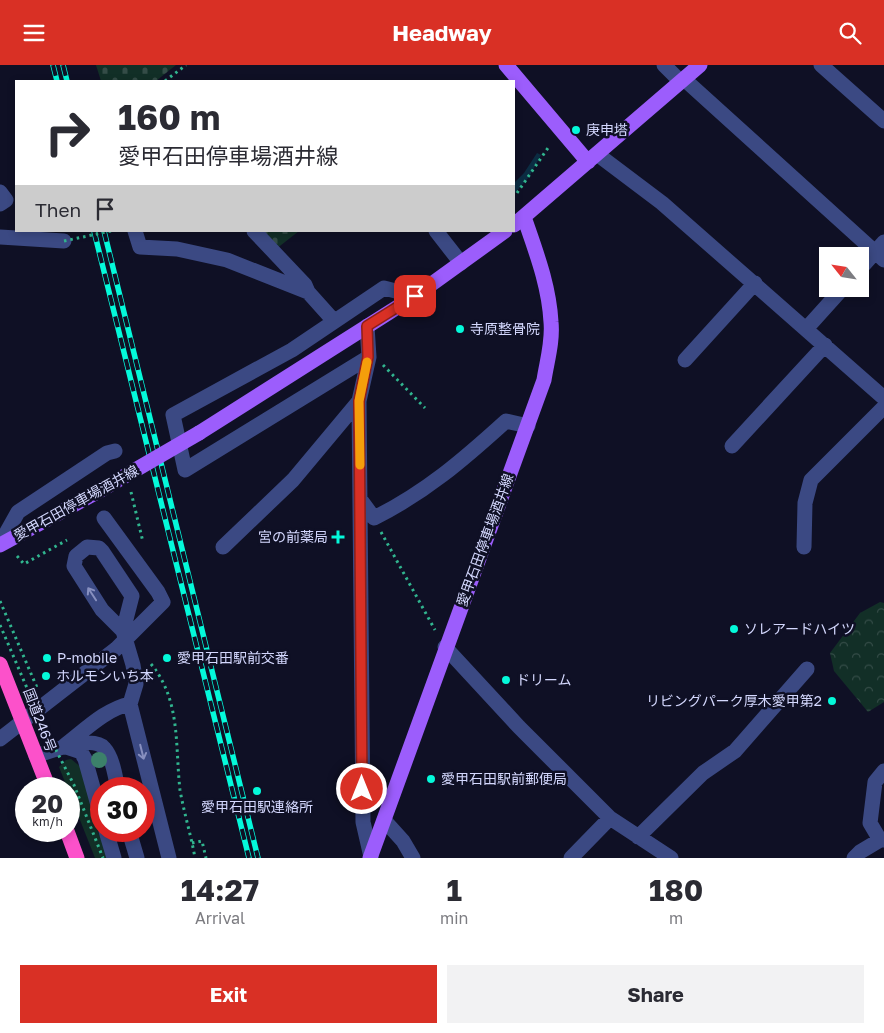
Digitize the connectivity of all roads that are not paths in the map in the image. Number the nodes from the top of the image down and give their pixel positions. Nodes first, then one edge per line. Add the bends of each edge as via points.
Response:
1 (506, 65) edge
2 (664, 65) edge
3 (700, 65) edge
4 (821, 65) edge
5 (683, 80) junction
6 (884, 121) edge
7 (592, 158) junction
8 (519, 221) edge
9 (135, 232) edge
10 (255, 232) edge
11 (437, 232) edge
12 (504, 232) edge
13 (0, 237) edge
14 (64, 241) road end
15 (881, 251) edge
16 (869, 261) edge
17 (461, 263) junction
18 (755, 283) junction
19 (308, 291) junction
20 (415, 296) junction
21 (835, 297) edge
22 (334, 321) junction
23 (367, 326) junction
24 (806, 329) junction
25 (825, 345) junction
26 (368, 356) junction
27 (685, 360) dead end
28 (884, 398) edge
29 (359, 401) junction
30 (884, 407) edge
31 (528, 426) junction
32 (732, 446) dead end
33 (114, 451) dead end
34 (360, 499) junction
35 (104, 518) dead end
36 (0, 544) edge
37 (223, 547) dead end
38 (804, 547) dead end
39 (124, 635) junction
40 (446, 647) junction
41 (0, 664) edge
42 (807, 669) dead end
43 (130, 704) junction
44 (23, 721) junction
45 (0, 739) edge
46 (64, 746) junction
47 (36, 757) junction
48 (884, 771) edge
49 (45, 777) edge
50 (115, 777) edge
51 (90, 779) edge
52 (610, 818) junction
53 (384, 820) junction
54 (638, 837) junction
55 (882, 840) edge
56 (71, 842) edge
57 (109, 842) edge
58 (132, 842) edge
59 (370, 857) edge
60 (78, 858) edge
61 (114, 858) edge
62 (137, 858) edge
63 (169, 858) edge
64 (413, 858) edge
65 (571, 858) edge
66 (671, 858) edge
67 (854, 858) edge

1 - 7 main road
2 - 5 street
3 - 5 main road, 愛甲石田停車場酒井線
4 - 6 street
5 - 7 main road, 愛甲石田停車場酒井線
5 - 15 street
7 - 8 main road, 愛甲石田停車場酒井線
7 - 18 street via 662,203
8 - 31 main road, 愛甲石田停車場酒井線 via 544,276 551,322 544,379
9 - 19 street via 140,247 177,249 227,260
10 - 19 street
11 - 17 street
12 - 17 main road, 愛甲石田停車場酒井線
13 - 14 street
15 - 16 street
17 - 20 main road, 愛甲石田停車場酒井線
18 - 24 street
18 - 27 street
19 - 22 street
20 - 22 street via 384,288
20 - 23 main road, 愛甲石田停車場酒井線
21 - 24 street
22 - 26 street via 292,350 173,415 185,471
23 - 26 street
23 - 36 main road, 愛甲石田停車場酒井線, bridge via 199,433
24 - 25 street
25 - 28 street
25 - 32 street
26 - 29 street
29 - 34 street
29 - 37 street via 293,480
30 - 38 street via 811,480 805,503
31 - 34 street via 506,421 452,470 406,502 374,518
31 - 40 main road, 愛甲石田停車場酒井線
33 - 36 street via 18,512
34 - 59 street via 362,822
35 - 39 street via 164,602
39 -> 39 street via 102,610 74,566 76,556 87,547 102,551 132,596
39 - 43 street via 136,684
39 - 44 street
40 - 52 street via 519,727
40 - 53 main road, 愛甲石田停車場酒井線
41 - 44 highway, 国道246号
42 - 54 street via 798,690 735,751 703,773
43 - 46 street via 110,712
43 -> 63 street
44 - 45 street
44 - 47 highway, 国道246号
46 - 47 street
46 - 50 street via 97,743 104,747
46 - 51 street via 82,752
47 - 49 highway, 国道246号
48 - 55 street via 875,782 870,823
52 - 54 street
52 - 65 street
53 - 59 main road, 愛甲石田停車場酒井線
53 - 64 street
54 - 66 street
55 - 67 street
56 - 60 highway
57 - 61 street
58 - 62 street

